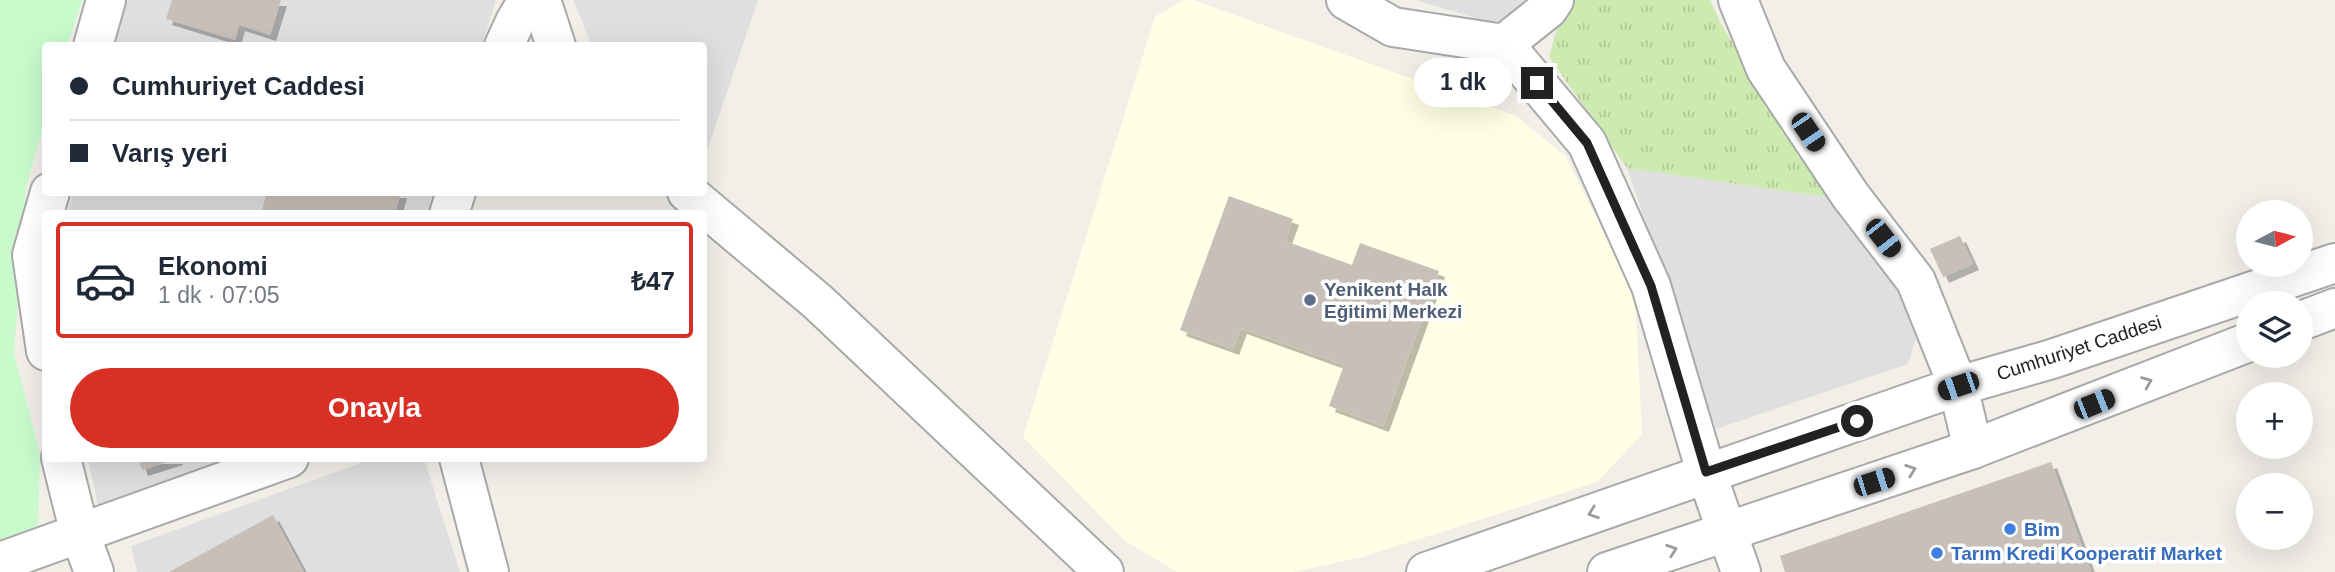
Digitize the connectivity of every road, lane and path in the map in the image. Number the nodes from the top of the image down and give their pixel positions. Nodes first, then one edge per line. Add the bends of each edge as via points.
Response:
1 (106, 0) edge
2 (527, 0) edge
3 (541, 0) edge
4 (1346, 0) edge
5 (1554, 0) edge
6 (1738, 0) edge
7 (94, 42) edge
8 (506, 42) edge
9 (555, 42) edge
10 (1504, 44) junction
11 (692, 196) edge
12 (42, 220) edge
13 (2335, 262) edge
14 (2335, 308) edge
15 (2313, 316) edge
16 (42, 324) edge
17 (2236, 347) edge
18 (1958, 386) junction
19 (1973, 449) junction
20 (62, 462) edge
21 (278, 462) edge
22 (459, 462) edge
23 (1706, 472) junction
24 (1726, 531) junction
25 (80, 534) junction
26 (0, 562) edge
27 (94, 572) edge
28 (489, 572) edge
29 (1104, 572) edge
30 (1426, 572) edge
31 (1607, 572) edge
32 (1741, 572) edge

1 - 7 street
2 - 8 street
3 - 9 street
4 - 10 street via 1393,27
5 - 10 street
6 - 18 street via 1766,69 1850,195 1916,281
10 - 23 street via 1587,143 1651,286
11 - 29 street via 818,302
12 - 16 street via 32,255
13 - 18 street, Cumhuriyet Caddesi via 2052,359
14 - 15 street
19 -> 17 street
18 - 19 street
18 - 23 street, Cumhuriyet Caddesi
24 -> 19 street
20 - 25 street
21 - 25 street
22 - 28 street
23 - 24 street
23 -> 30 street, Cumhuriyet Caddesi
31 -> 24 street
24 - 32 street
25 - 26 street
25 - 27 street

